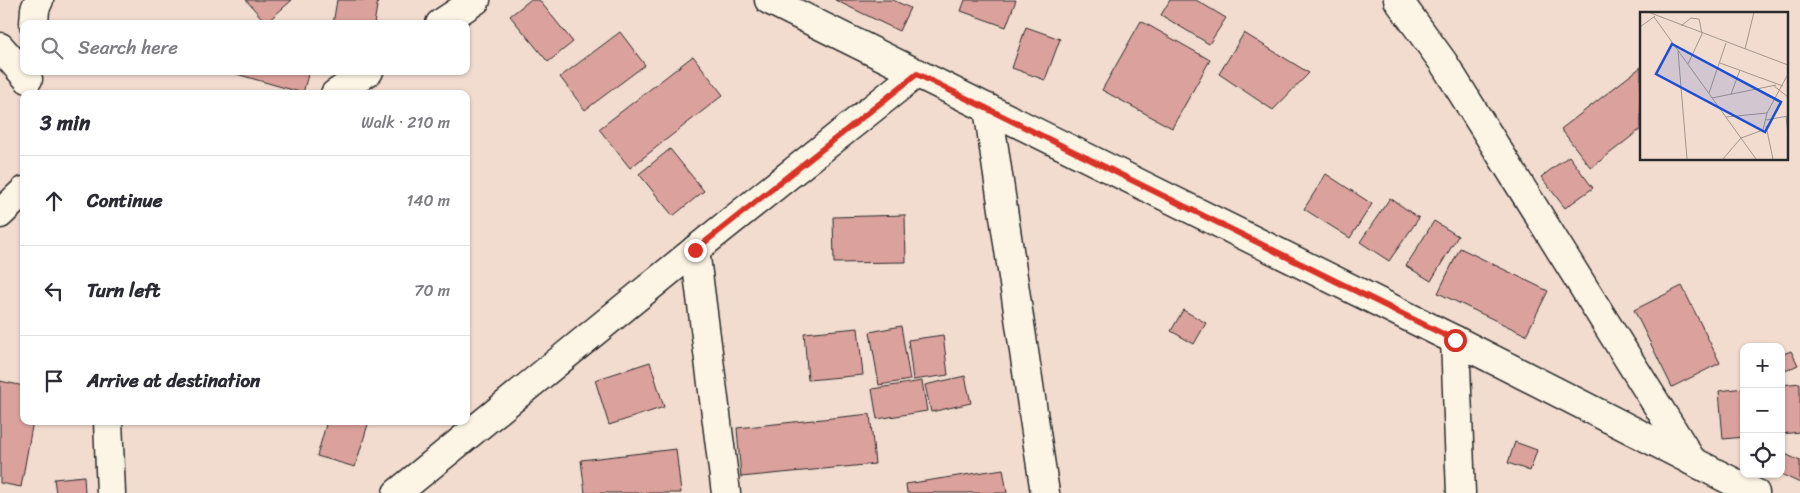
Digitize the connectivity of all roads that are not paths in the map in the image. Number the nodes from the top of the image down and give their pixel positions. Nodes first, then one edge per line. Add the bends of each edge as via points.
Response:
1 (39, 0) edge
2 (476, 0) edge
3 (769, 0) edge
4 (1398, 0) edge
5 (34, 20) edge
6 (446, 20) edge
7 (0, 46) edge
8 (20, 69) edge
9 (917, 74) junction
10 (362, 75) edge
11 (340, 90) edge
12 (988, 108) junction
13 (20, 195) edge
14 (0, 214) edge
15 (695, 250) junction
16 (1455, 340) junction
17 (108, 425) edge
18 (1692, 461) junction
19 (111, 493) edge
20 (397, 493) edge
21 (726, 493) edge
22 (1045, 493) edge
23 (1461, 493) edge
24 (1755, 493) edge

1 - 5 street
2 - 6 street
3 - 9 street
4 - 18 street via 1443,62
7 - 8 street
9 - 12 street
9 - 15 street
10 - 11 street
12 - 16 street
12 - 22 street
13 - 14 street
15 - 20 street
15 - 21 street
16 - 18 street
16 - 23 street
17 - 19 street
18 - 24 street

